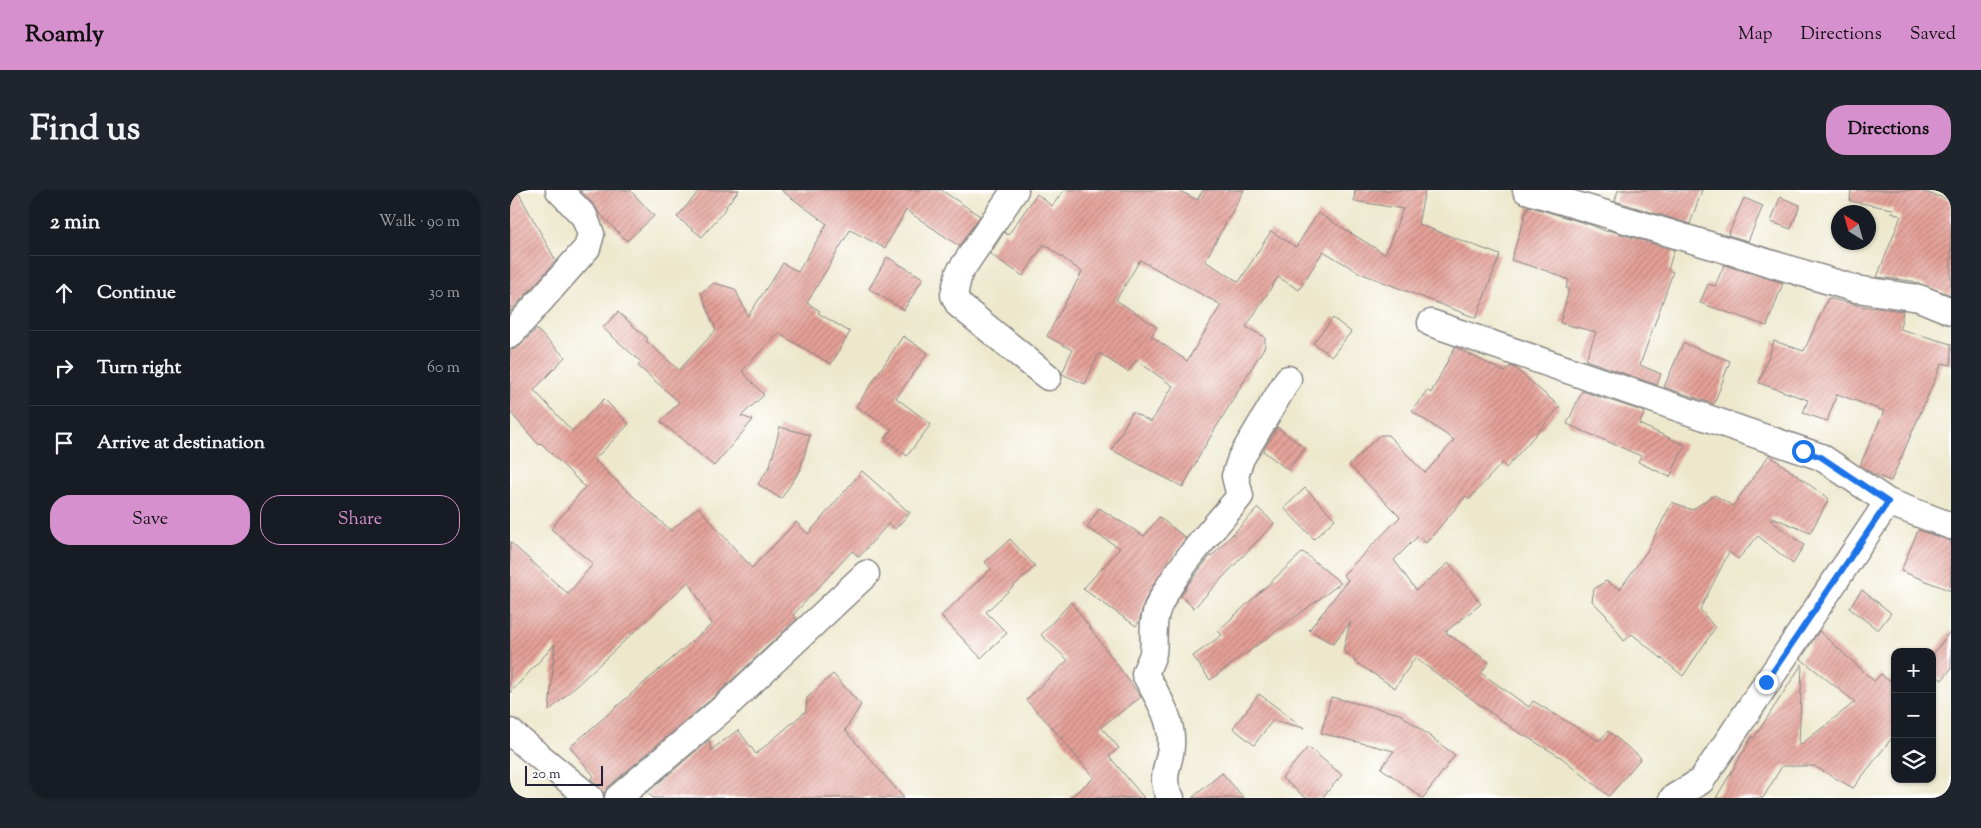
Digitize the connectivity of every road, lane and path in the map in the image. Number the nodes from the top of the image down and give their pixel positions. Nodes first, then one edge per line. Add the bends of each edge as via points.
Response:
1 (559, 190) edge
2 (1015, 190) edge
3 (1526, 190) edge
4 (1951, 311) edge
5 (1431, 323) dead end
6 (510, 335) edge
7 (1048, 377) dead end
8 (1288, 379) dead end
9 (1888, 502) junction
10 (1951, 526) edge
11 (866, 574) dead end
12 (510, 732) edge
13 (590, 798) edge
14 (618, 798) edge
15 (1171, 798) edge
16 (1673, 798) edge

1 - 6 street via 584,216 591,234 587,248
2 - 7 street via 958,273 954,295 959,305
3 - 4 street via 1856,289 1919,298
5 - 9 street via 1821,457
8 - 15 street via 1241,458 1235,476 1240,496 1183,568 1158,609 1152,632 1153,654 1145,674 1167,713 1171,745 1165,769
9 - 10 street
9 - 16 street via 1700,780
11 - 14 street via 727,705
12 - 13 street

